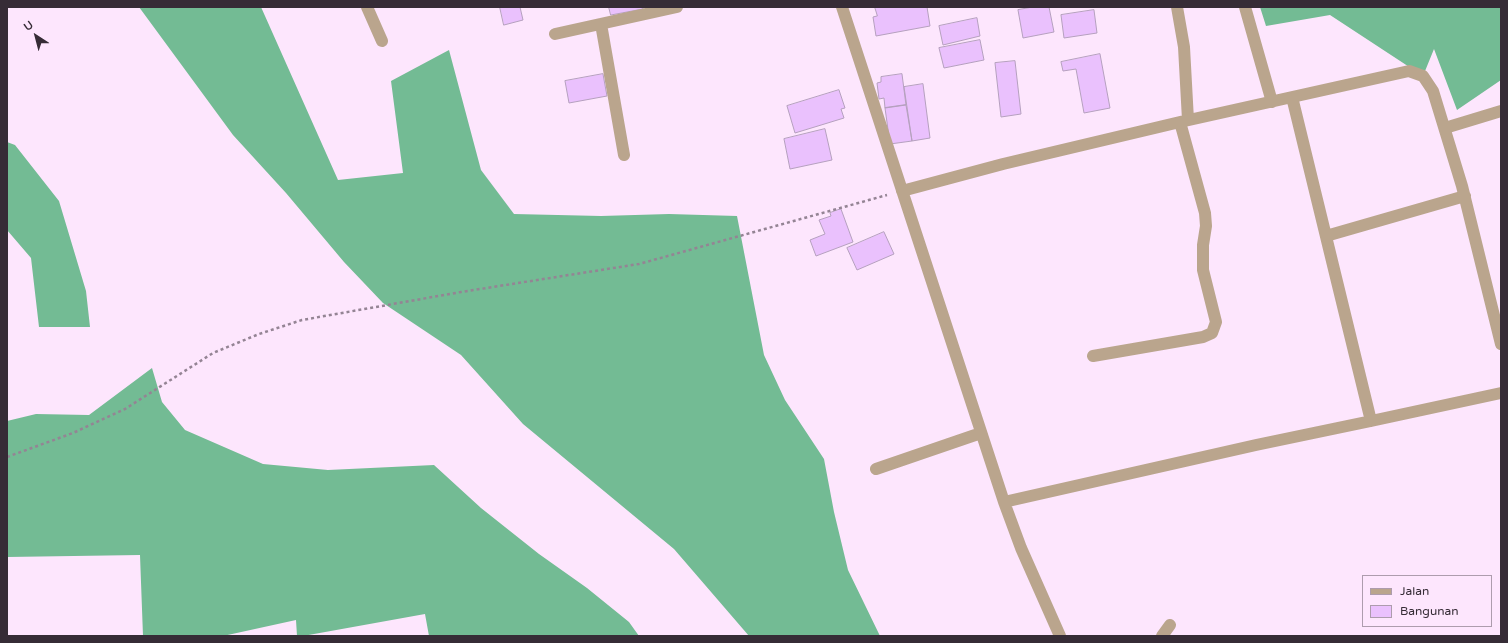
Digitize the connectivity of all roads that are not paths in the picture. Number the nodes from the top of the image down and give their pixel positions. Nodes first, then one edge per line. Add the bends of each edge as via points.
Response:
1 (367, 7) edge
2 (677, 7) edge
3 (842, 7) edge
4 (1177, 7) edge
5 (1245, 7) edge
6 (601, 24) junction
7 (555, 34) dead end
8 (382, 41) dead end
9 (1292, 97) junction
10 (1272, 102) junction
11 (1501, 111) edge
12 (1184, 121) junction
13 (1445, 128) junction
14 (624, 155) dead end
15 (902, 191) junction
16 (1464, 196) junction
17 (1326, 236) junction
18 (1501, 344) edge
19 (1093, 356) dead end
20 (1501, 393) edge
21 (1371, 421) junction
22 (982, 433) junction
23 (876, 469) dead end
24 (1004, 502) junction
25 (1170, 626) dead end
26 (1060, 636) edge
27 (1162, 636) edge

1 - 8 street
2 - 6 street
3 - 15 street
4 - 12 street via 1184,47
5 - 10 street
6 - 7 street
6 - 14 street
9 - 10 street
9 - 13 street via 1409,71 1423,76 1433,91
9 - 17 street
10 - 12 street
11 - 13 street
12 - 15 street
12 - 19 street via 1205,213 1203,270 1216,322 1214,328 1212,333 1203,337
13 - 16 street
15 - 22 street
16 - 17 street
16 - 18 street
17 - 21 street
20 - 21 street
21 - 24 street
22 - 23 street
22 - 24 street
24 - 26 street via 1021,548
25 - 27 street

